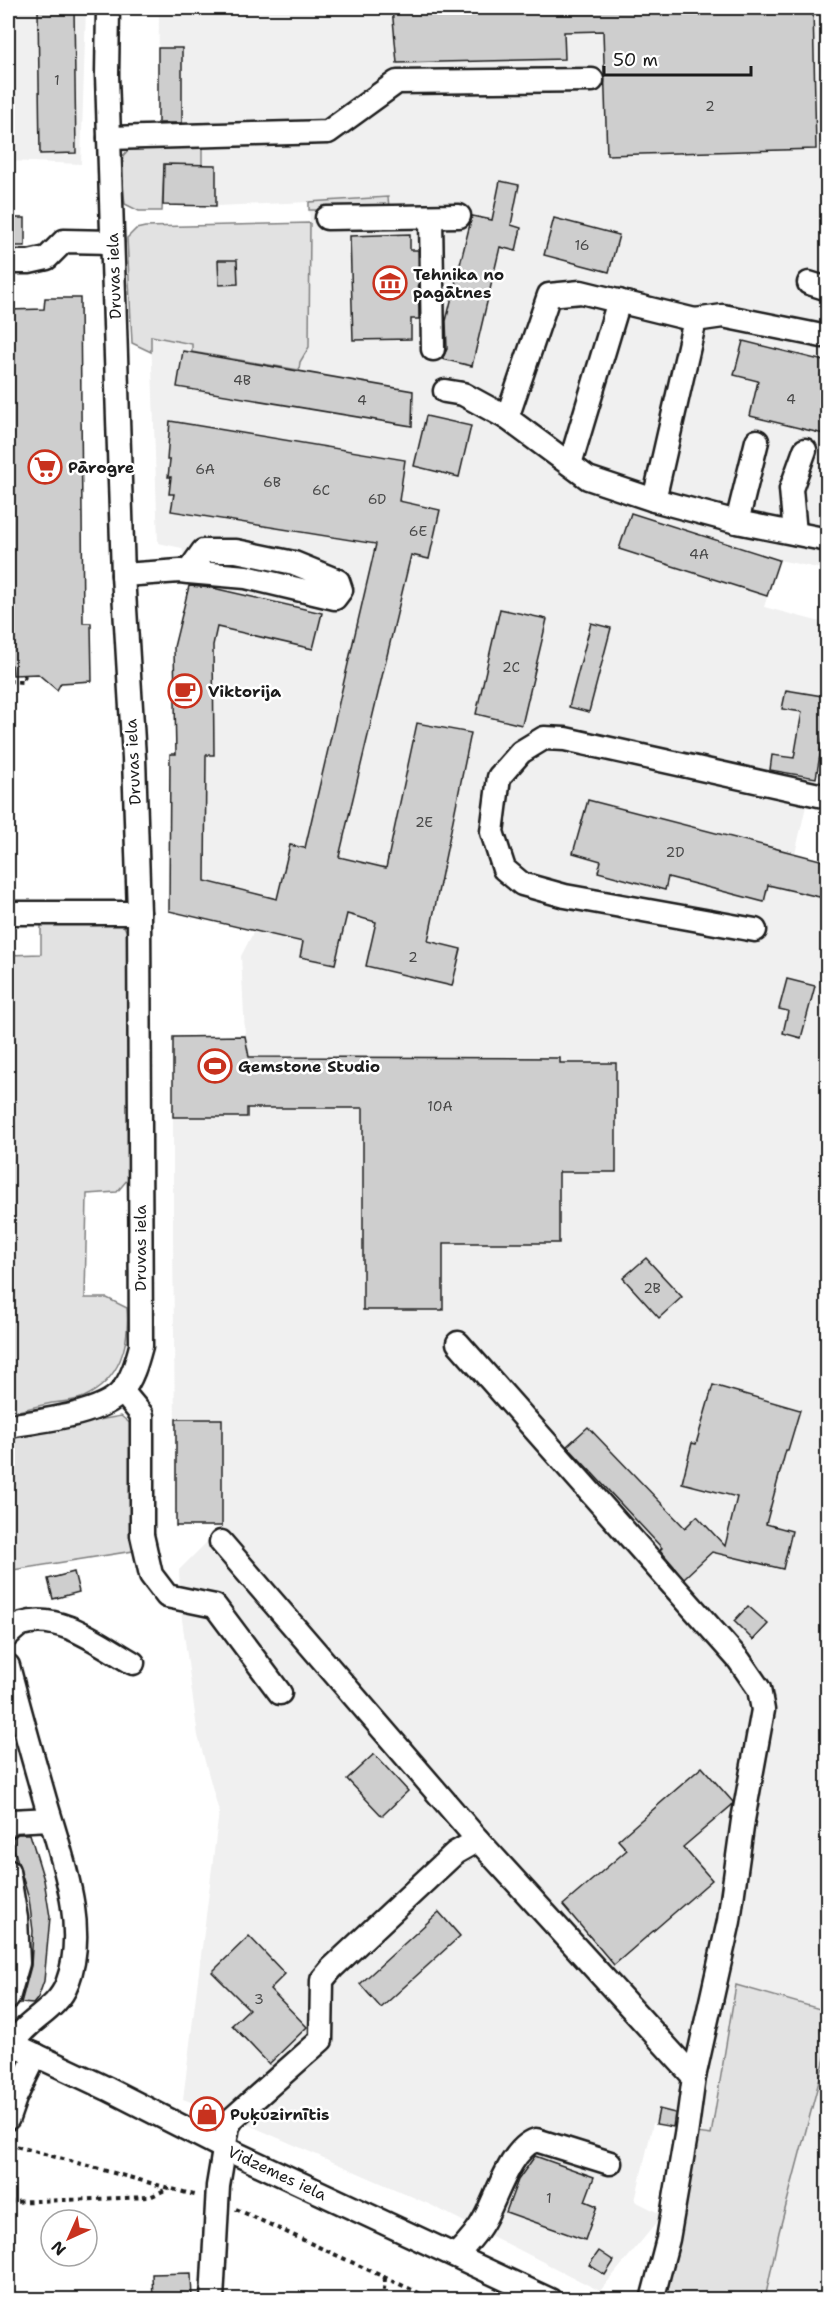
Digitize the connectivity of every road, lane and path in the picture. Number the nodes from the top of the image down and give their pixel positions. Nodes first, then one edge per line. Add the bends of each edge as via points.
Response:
1 (108, 8) edge
2 (592, 80) dead end
3 (109, 138) junction
4 (459, 216) dead end
5 (431, 217) junction
6 (327, 218) dead end
7 (112, 242) junction
8 (8, 262) edge
9 (619, 301) junction
10 (694, 320) junction
11 (828, 333) edge
12 (433, 349) dead end
13 (445, 391) dead end
14 (507, 418) junction
15 (757, 441) dead end
16 (805, 450) dead end
17 (570, 464) junction
18 (654, 500) junction
19 (737, 522) junction
20 (795, 533) junction
21 (828, 540) edge
22 (188, 572) junction
23 (123, 574) junction
24 (25, 675) dead end
25 (8, 681) edge
26 (828, 797) edge
27 (8, 913) edge
28 (139, 913) junction
29 (755, 930) dead end
30 (458, 1343) dead end
31 (122, 1391) junction
32 (8, 1426) edge
33 (221, 1542) dead end
34 (8, 1635) edge
35 (133, 1663) dead end
36 (8, 1666) edge
37 (280, 1693) dead end
38 (51, 1819) junction
39 (8, 1826) edge
40 (478, 1840) junction
41 (8, 1871) edge
42 (8, 1998) edge
43 (8, 2008) edge
44 (13, 2040) edge
45 (36, 2055) junction
46 (694, 2077) junction
47 (8, 2118) edge
48 (224, 2148) junction
49 (610, 2163) dead end
50 (169, 2188) dead end
51 (8, 2202) edge
52 (456, 2255) junction
53 (386, 2278) dead end
54 (212, 2300) edge
55 (383, 2300) edge
56 (550, 2300) edge
57 (652, 2300) edge

1 - 3 street, Druvas iela
2 - 3 street via 397,82 328,132
3 - 7 street, Druvas iela
4 - 5 street
5 - 6 street
5 - 12 street
7 - 8 street via 64,241 47,258
7 - 23 street, Druvas iela
9 - 10 street
9 - 14 street via 581,292 549,296
9 - 17 street
10 - 11 street via 723,316 822,336
10 - 18 street
13 - 14 street via 463,394
14 - 17 street
15 - 19 street
16 - 20 street via 791,489
17 - 18 street via 588,478
18 - 19 street
19 - 20 street
20 - 21 street
22 - 22 street via 246,577 335,598 341,590 338,581 294,563 236,550 204,550
22 - 23 street
23 - 28 street, Druvas iela
24 - 25 path via 23,682
26 - 29 street via 565,739 544,738 521,752 499,777 492,832 504,869 522,884 565,896
27 - 28 street
28 - 31 street, Druvas iela via 141,1346
30 - 46 street via 739,1660 759,1689 763,1710 729,1921
31 - 32 street via 85,1411
31 - 37 street via 142,1415 142,1535 151,1575 167,1596 215,1606
33 - 40 street
34 - 35 street via 20,1624 46,1620 63,1624
36 - 38 street
38 - 39 street via 12,1821
38 - 44 street via 70,1890 75,1928 73,1957 67,1985 49,2010
40 - 46 street
40 - 48 street via 455,1853 322,1980 321,2040 233,2118
41 - 42 street via 18,1963
43 - 44 street
44 - 45 street, Vidzemes iela
45 - 47 street
45 - 48 street, Vidzemes iela
46 - 57 street via 668,2239
48 - 52 street, Vidzemes iela
48 - 54 street
49 - 52 street via 536,2140 530,2142 508,2170 485,2219
50 - 51 path via 150,2197
52 - 56 street, Vidzemes iela
53 - 55 path

